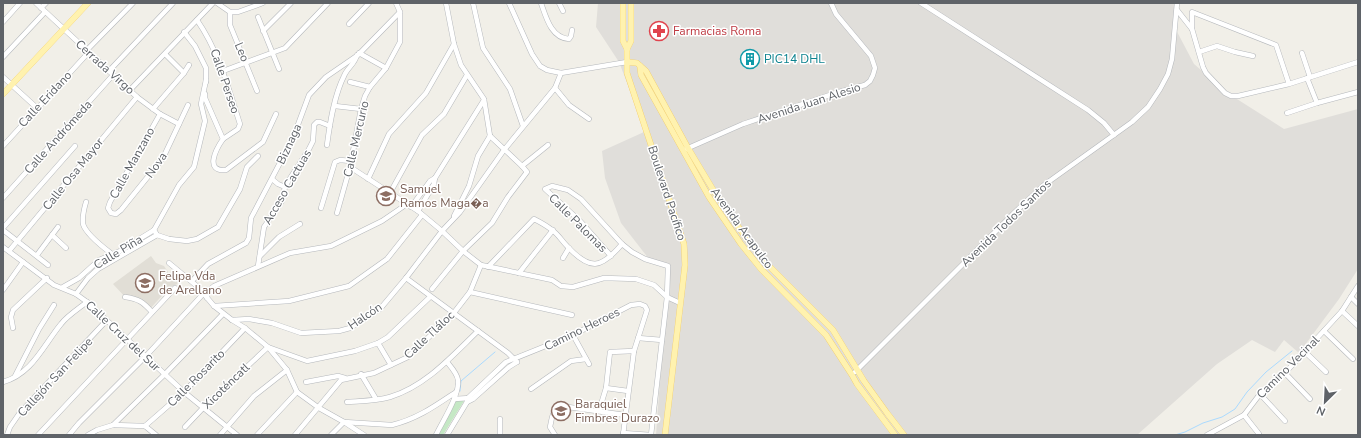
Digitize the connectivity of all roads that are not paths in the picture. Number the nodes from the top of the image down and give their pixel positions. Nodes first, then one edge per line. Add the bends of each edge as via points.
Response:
1 (20, 3) edge
2 (36, 3) edge
3 (46, 3) edge
4 (88, 3) edge
5 (133, 3) edge
6 (173, 3) edge
7 (213, 3) edge
8 (217, 3) edge
9 (263, 3) edge
10 (290, 3) edge
11 (328, 3) edge
12 (369, 3) edge
13 (396, 3) edge
14 (446, 3) edge
15 (473, 3) edge
16 (508, 3) edge
17 (541, 3) edge
18 (559, 3) edge
19 (623, 3) edge
20 (631, 3) edge
21 (832, 3) edge
22 (921, 3) edge
23 (1177, 3) edge
24 (41, 8) junction
25 (1177, 10) junction
26 (45, 12) junction
27 (230, 12) junction
28 (400, 12) junction
29 (563, 12) dead end
30 (258, 17) dead end
31 (197, 20) junction
32 (3, 22) edge
33 (349, 24) dead end
34 (63, 29) junction
35 (1192, 29) junction
36 (572, 30) dead end
37 (263, 31) junction
38 (184, 32) junction
39 (454, 44) junction
40 (628, 49) junction
41 (87, 52) junction
42 (1199, 52) junction
43 (273, 53) junction
44 (1302, 53) dead end
45 (165, 54) junction
46 (358, 54) junction
47 (3, 56) edge
48 (1253, 56) dead end
49 (627, 62) junction
50 (1358, 62) edge
51 (247, 63) junction
52 (189, 65) dead end
53 (386, 68) junction
54 (278, 69) dead end
55 (108, 71) junction
56 (223, 71) junction
57 (184, 73) junction
58 (561, 73) junction
59 (113, 75) junction
60 (467, 75) junction
61 (3, 77) edge
62 (1308, 77) junction
63 (206, 80) junction
64 (350, 82) dead end
65 (12, 84) junction
66 (1289, 84) junction
67 (370, 87) junction
68 (555, 88) junction
69 (130, 90) junction
70 (257, 91) dead end
71 (1358, 92) edge
72 (3, 94) edge
73 (137, 97) junction
74 (484, 99) junction
75 (1317, 103) junction
76 (188, 105) dead end
77 (335, 106) junction
78 (37, 108) junction
79 (153, 109) junction
80 (361, 109) junction
81 (1287, 113) dead end
82 (160, 114) junction
83 (276, 114) dead end
84 (589, 119) dead end
85 (179, 124) junction
86 (330, 126) junction
87 (523, 126) junction
88 (1114, 135) junction
89 (490, 136) junction
90 (223, 138) junction
91 (327, 145) dead end
92 (548, 145) dead end
93 (3, 146) edge
94 (74, 146) dead end
95 (504, 150) junction
96 (686, 150) junction
97 (258, 156) dead end
98 (351, 161) junction
99 (522, 166) junction
100 (350, 168) junction
101 (435, 178) junction
102 (272, 179) junction
103 (368, 179) junction
104 (285, 188) junction
105 (390, 192) junction
106 (3, 198) edge
107 (86, 202) dead end
108 (409, 205) junction
109 (321, 208) dead end
110 (418, 211) junction
111 (112, 212) joint
112 (337, 213) dead end
113 (422, 215) junction
114 (451, 222) junction
115 (300, 224) dead end
116 (58, 227) dead end
117 (3, 229) edge
118 (154, 230) junction
119 (553, 230) junction
120 (442, 231) junction
121 (52, 235) junction
122 (157, 235) junction
123 (17, 242) junction
124 (622, 244) junction
125 (3, 247) edge
126 (66, 248) dead end
127 (569, 248) junction
128 (9, 251) junction
129 (463, 251) junction
130 (112, 254) junction
131 (37, 255) junction
132 (260, 256) junction
133 (611, 256) junction
134 (563, 258) dead end
135 (23, 262) junction
136 (169, 263) dead end
137 (48, 265) dead end
138 (94, 265) junction
139 (481, 265) junction
140 (258, 266) junction
141 (488, 267) junction
142 (98, 269) junction
143 (519, 274) junction
144 (47, 278) junction
145 (406, 278) junction
146 (192, 281) junction
147 (1358, 286) edge
148 (63, 287) junction
149 (4, 288) edge
150 (175, 288) dead end
151 (432, 289) dead end
152 (470, 292) junction
153 (76, 294) junction
154 (206, 295) junction
155 (430, 296) junction
156 (125, 297) dead end
157 (667, 297) junction
158 (1351, 298) junction
159 (87, 302) junction
160 (680, 303) junction
161 (1358, 304) edge
162 (54, 305) dead end
163 (214, 306) junction
164 (1342, 311) junction
165 (152, 312) junction
166 (223, 314) junction
167 (453, 314) junction
168 (572, 315) dead end
169 (232, 320) junction
170 (106, 321) junction
171 (1358, 326) edge
172 (13, 328) dead end
173 (245, 328) junction
174 (478, 331) junction
175 (1324, 331) junction
176 (573, 335) junction
177 (638, 338) junction
178 (126, 339) junction
179 (662, 340) junction
180 (378, 343) junction
181 (268, 347) junction
182 (634, 351) junction
183 (1304, 351) junction
184 (146, 356) junction
185 (517, 359) junction
186 (586, 359) junction
187 (1353, 359) dead end
188 (447, 362) junction
189 (589, 364) dead end
190 (391, 366) junction
191 (858, 369) junction
192 (287, 370) junction
193 (1326, 372) dead end
194 (1285, 373) junction
195 (164, 374) junction
196 (361, 374) junction
197 (852, 375) junction
198 (15, 378) junction
199 (345, 378) junction
200 (3, 382) edge
201 (306, 382) dead end
202 (606, 388) junction
203 (531, 389) dead end
204 (628, 391) junction
205 (184, 392) junction
206 (297, 392) junction
207 (456, 392) junction
208 (1260, 394) junction
209 (454, 399) junction
210 (376, 400) junction
211 (469, 400) junction
212 (1310, 400) dead end
213 (347, 402) dead end
214 (203, 408) junction
215 (319, 408) junction
216 (599, 411) junction
217 (625, 415) junction
218 (1244, 415) junction
219 (500, 419) dead end
220 (1285, 421) dead end
221 (344, 422) junction
222 (113, 425) junction
223 (145, 426) junction
224 (227, 426) junction
225 (185, 427) dead end
226 (1217, 433) edge
227 (623, 434) edge
228 (1260, 434) dead end
229 (7, 435) edge
230 (38, 435) edge
231 (69, 435) edge
232 (88, 435) edge
233 (156, 435) edge
234 (220, 435) edge
235 (238, 435) edge
236 (257, 435) edge
237 (295, 435) edge
238 (331, 435) edge
239 (364, 435) edge
240 (436, 435) edge
241 (447, 435) edge
242 (500, 435) edge
243 (554, 435) edge
244 (651, 435) edge
245 (664, 435) edge
246 (895, 435) edge
247 (904, 435) edge
248 (1207, 435) edge

1 - 32 street
2 - 24 street, Cerrada Virgo
3 - 24 street
4 - 34 main road
5 - 41 street, Calle Eridano
6 - 55 street
7 - 31 street
8 - 27 street
9 - 27 street via 238,12
10 - 37 street
11 - 43 street via 285,48
12 - 33 street
13 - 28 street, Calle Mercurio
14 - 39 street
15 - 87 street via 483,48 510,89
16 - 58 street via 540,66
17 - 36 street via 549,25 558,35 569,39
18 - 29 street
19 - 40 main road, Boulevard Pacífico via 623,41
20 - 40 main road, Boulevard Pacífico
21 - 96 street, Avenida Juan Alesio via 836,14 871,56 875,68 870,81 865,85 743,124
22 - 88 street via 1088,110
23 - 25 street, Avenida Todos Santos
24 - 26 street, Cerrada Virgo
25 - 35 street
25 - 88 street, Avenida Todos Santos via 1172,59 1165,80 1148,107
26 - 34 street, Cerrada Virgo
26 - 47 street
27 - 51 street, Leo via 230,25
28 - 46 street, Biznaga
28 - 53 street, Calle Mercurio via 400,42
30 - 37 street
31 - 38 street
31 - 56 street, Calle Perseo via 208,36
34 - 41 street, Cerrada Virgo
34 - 65 main road
35 - 42 street
35 - 66 street via 1194,12 1276,46
37 - 43 street
38 - 45 street
38 - 63 street via 195,46 206,68
39 - 60 street
39 - 103 street via 426,93 389,134
40 - 49 main road, Boulevard Pacífico
41 - 55 street, Cerrada Virgo
41 - 78 street, Calle Eridano
42 - 48 street via 1217,46
42 - 66 street via 1206,73 1231,96
43 - 51 street
43 - 54 street
44 - 62 street
45 - 57 street
45 - 69 street
46 - 53 street
46 - 77 street via 344,74
46 - 102 street, Biznaga via 326,77 309,95 293,138
49 - 58 street
49 - 96 main road, Avenida Acapulco via 637,63 646,71
49 - 160 main road, Boulevard Pacífico via 627,74 684,244 685,265
50 - 62 street
51 - 56 street
51 - 70 street, Leo
52 - 57 street, Calle Manzano
53 - 67 street, Calle Mercurio
55 - 59 street, Cerrada Virgo
56 - 90 street, Calle Perseo via 240,124 238,129
57 - 79 street, Calle Manzano
58 - 68 street
59 - 69 street, Cerrada Virgo
59 - 106 street, Calle Andrómeda
60 - 74 street
60 - 105 street via 444,114 422,135
61 - 65 street
62 - 66 street
62 - 75 street
63 - 90 street via 205,98
63 - 118 street via 201,104 205,122 194,167 179,186
64 - 67 street
65 - 72 main road
65 - 78 street
67 - 80 street, Calle Mercurio
68 - 84 street via 569,105
68 - 87 street
69 - 73 street, Cerrada Virgo
71 - 75 street
73 - 79 street, Cerrada Virgo
73 - 123 street, Calle Osa Mayor
74 - 89 street
74 - 101 street
75 - 81 street
76 - 85 street, Nova
77 - 80 street
77 - 86 street
78 - 93 street, Calle Eridano
79 - 82 street, Cerrada Virgo
80 - 98 street, Calle Mercurio
82 - 85 street, Cerrada Virgo
82 - 111 street, Calle Manzano via 110,202 108,208
83 - 90 street via 263,142 226,170 220,171 214,165 214,159
85 - 111 street, Nova via 163,158 121,210 116,214
86 - 91 street
86 - 104 street, Acceso Cactuas via 320,122 314,125 313,141
87 - 95 street
88 - 191 street, Avenida Todos Santos via 1044,185
89 - 95 street
89 - 114 street via 478,156 469,186
92 - 99 street
94 - 117 street
95 - 99 street
95 - 114 street
96 - 191 main road, Avenida Acapulco via 746,238 767,264 833,330
96 - 197 main road, Avenida Acapulco via 709,197 741,244 761,269 826,335
97 - 122 street via 247,167 240,189 218,227 197,239 187,241
98 - 100 street, Calle Mercurio
98 - 109 street via 335,162
99 - 129 street via 527,172 492,223
100 - 103 street
100 - 112 street, Calle Mercurio
101 - 108 street
101 - 110 street
102 - 104 street
102 - 146 street, Biznaga via 251,218 246,243 208,264
103 - 105 street
104 - 132 street, Acceso Cactuas via 282,200 264,227
105 - 108 street
107 - 130 street via 84,226 98,243
108 - 110 street
108 - 140 street via 331,246 290,253
110 - 113 street
113 - 120 street
113 - 163 street via 387,259 349,286 290,301
114 - 120 street, Halcón
115 - 132 street via 278,237
116 - 121 street
117 - 123 street
118 - 122 street
118 - 130 street, Calle Piña
119 - 127 street
119 - 141 street via 534,219
119 - 143 street
120 - 129 street
120 - 145 street, Halcón
121 - 126 street
121 - 131 street
122 - 142 street, Calle Piña
123 - 128 street, Calle Osa Mayor
123 - 131 street
124 - 133 street
124 - 133 street, Calle Palomas via 581,199 568,190 552,186 545,189 581,222
124 - 157 street via 645,259 668,266
125 - 128 street, Calle Cruz del Sur
127 - 133 street via 586,263 603,262
127 - 134 street
128 - 135 street, Calle Cruz del Sur
129 - 139 street
129 - 151 street
130 - 138 street, Calle Piña
131 - 137 street
132 - 140 street, Acceso Cactuas
135 - 144 street, Calle Cruz del Sur
135 - 149 street
136 - 146 street
138 - 142 street
138 - 148 street, Calle Piña
139 - 141 street
139 - 152 street, Calle Tláloc
140 - 154 street via 214,286
141 - 143 street
142 - 153 street, Calle Piña
143 - 157 street via 552,280 561,286 572,287 604,278 636,279 654,285
144 - 148 street, Calle Cruz del Sur via 54,285
144 - 172 street via 13,310
145 - 155 street
145 - 169 street, Halcón via 380,309 350,328 340,331 301,333 272,323 249,319
146 - 154 street
147 - 158 street, Camino Vecinal
148 - 153 street, Calle Cruz del Sur
150 - 165 street
152 - 167 street, Calle Tláloc
152 - 168 street
153 - 159 street, Calle Cruz del Sur
154 - 163 street
154 - 184 street
155 - 167 street
155 - 180 street via 388,337
156 - 165 street via 145,304
157 - 160 street
157 - 179 street
158 - 161 street
158 - 164 street, Camino Vecinal
159 - 170 street, Calle Cruz del Sur
159 - 198 street via 62,323 34,361
160 - 245 main road, Boulevard Pacífico
162 - 198 street
163 - 166 street
164 - 171 street
164 - 175 street, Camino Vecinal
165 - 178 street
166 - 169 street
166 - 195 street
167 - 174 street
167 - 190 street, Calle Tláloc via 408,357
169 - 173 street
170 - 178 street, Calle Cruz del Sur
170 - 229 street, Callejón San Felipe via 19,414
173 - 181 street
173 - 205 street, Calle Rosarito
174 - 185 street
174 - 188 street
175 - 183 street, Camino Vecinal
175 - 187 street
176 - 177 street, Camino Heroes via 631,305 640,304 646,306 647,310
176 - 185 street, Camino Heroes
176 - 186 street
177 - 179 street
177 - 182 street
178 - 184 street, Calle Cruz del Sur
178 - 230 street
179 - 244 street
180 - 181 street via 314,361 307,361
180 - 190 street
181 - 192 street
181 - 214 street, Xicoténcatl
182 - 202 street via 610,352
182 - 204 street
183 - 193 street
183 - 194 street, Camino Vecinal
184 - 195 street, Calle Cruz del Sur
184 - 231 street
185 - 211 street, Camino Heroes via 506,362
186 - 189 street
186 - 203 street via 571,361
188 - 207 street via 458,380
188 - 210 street via 411,388
190 - 196 street, Calle Tláloc
191 - 197 street, Avenida Todos Santos
191 - 247 main road, Avenida Acapulco
192 - 206 street
192 - 224 street via 254,396
194 - 208 street, Camino Vecinal
194 - 212 street
195 - 205 street, Calle Cruz del Sur
195 - 222 street
196 - 199 street, Calle Tláloc
196 - 210 street
197 - 246 main road, Avenida Acapulco
198 - 200 street
199 - 201 street, Calle Tláloc via 338,376
199 - 215 street via 338,383
202 - 204 street
202 - 216 street
204 - 217 street
205 - 214 street, Calle Cruz del Sur
205 - 223 street, Calle Rosarito
206 - 215 street
206 - 236 street
207 - 209 street
207 - 221 street via 428,411 400,423
208 - 218 street, Camino Vecinal
208 - 220 street
209 - 211 street
209 - 240 street
210 - 213 street
211 - 241 street, Camino Heroes
214 - 224 street, Calle Cruz del Sur
214 - 225 street, Xicoténcatl
215 - 221 street
215 - 237 street
216 - 217 street
216 - 243 street via 561,406 556,408 550,427
217 - 227 street
218 - 226 street, Camino Vecinal
218 - 228 street
219 - 242 street
221 - 238 street
221 - 239 street
222 - 223 street
222 - 232 street
223 - 233 street
224 - 234 street
224 - 235 street, Calle Cruz del Sur
226 - 248 street, Camino Vecinal
227 - 244 street

